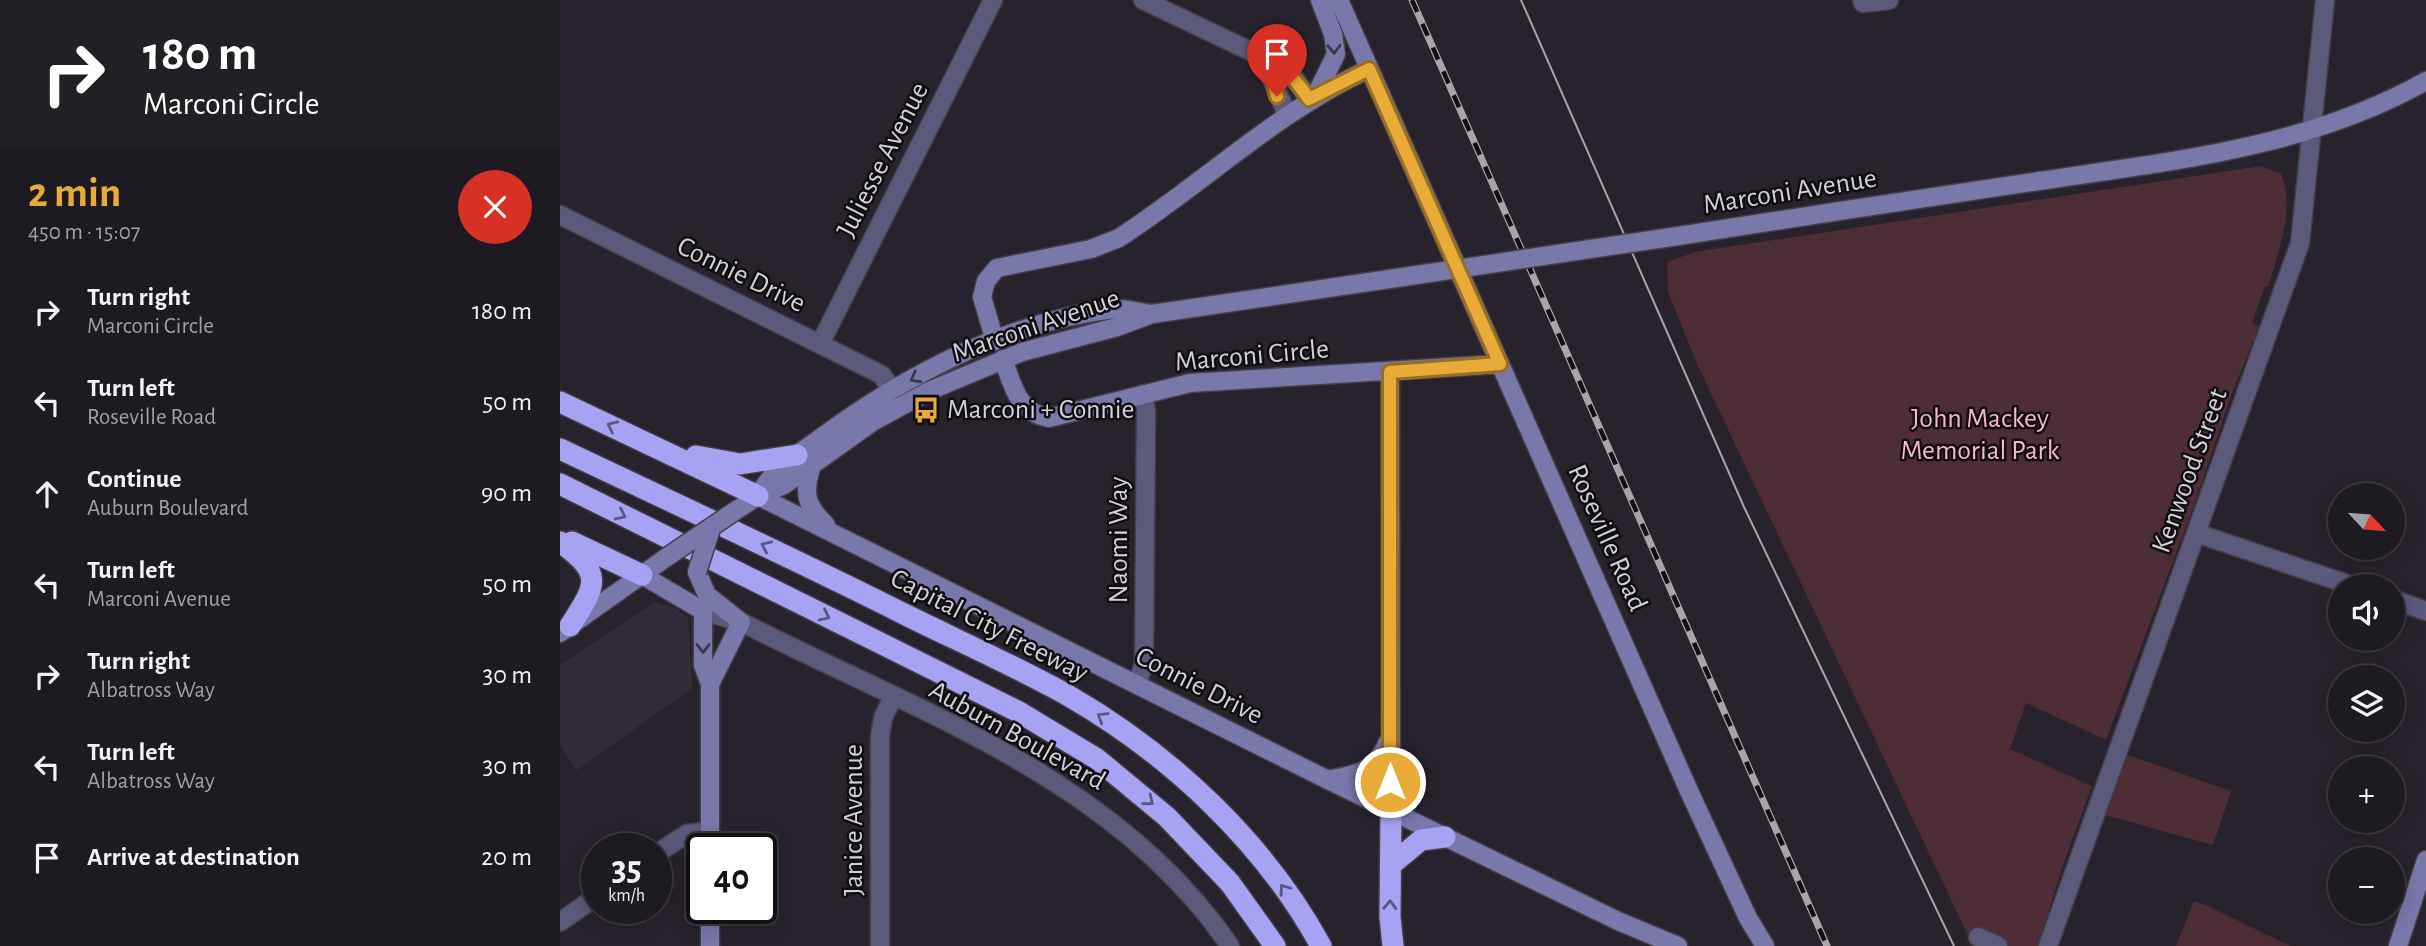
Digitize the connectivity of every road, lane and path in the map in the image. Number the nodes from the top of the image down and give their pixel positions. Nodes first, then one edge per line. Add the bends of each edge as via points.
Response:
1 (993, 0) edge
2 (1143, 0) edge
3 (1320, 0) edge
4 (1339, 0) edge
5 (1862, 0) edge
6 (1889, 0) edge
7 (2325, 0) edge
8 (1261, 58) junction
9 (1369, 69) junction
10 (2426, 81) edge
11 (1312, 97) junction
12 (1287, 113) junction
13 (2311, 131) junction
14 (560, 215) edge
15 (1152, 314) junction
16 (995, 341) junction
17 (820, 344) junction
18 (1003, 359) junction
19 (1500, 364) junction
20 (1390, 372) junction
21 (891, 390) junction
22 (1143, 394) junction
23 (560, 402) edge
24 (647, 443) junction
25 (560, 449) edge
26 (805, 460) junction
27 (560, 484) edge
28 (758, 496) junction
29 (712, 526) junction
30 (833, 532) junction
31 (2196, 533) junction
32 (560, 541) edge
33 (642, 575) junction
34 (2328, 578) edge
35 (2405, 604) edge
36 (704, 611) junction
37 (2426, 611) edge
38 (741, 622) junction
39 (565, 630) edge
40 (710, 684) junction
41 (1136, 684) junction
42 (893, 697) junction
43 (1390, 736) junction
44 (1328, 780) junction
45 (1391, 809) junction
46 (710, 833) edge
47 (1445, 836) junction
48 (2426, 860) edge
49 (1392, 864) junction
50 (581, 907) edge
51 (1748, 918) junction
52 (1618, 920) junction
53 (560, 922) edge
54 (710, 924) edge
55 (1978, 937) dead end
56 (710, 946) edge
57 (880, 946) edge
58 (1230, 946) edge
59 (1275, 946) edge
60 (1321, 946) edge
61 (1393, 946) edge
62 (1649, 946) edge
63 (1678, 946) edge
64 (1754, 946) edge
65 (1765, 946) edge
66 (1998, 946) edge
67 (2048, 946) edge
68 (2398, 946) edge

1 - 17 street, Juliesse Avenue
2 - 8 street
3 -> 11 main road via 1336,54
4 - 9 main road
5 - 6 street
7 - 13 street, Kenwood Street
8 - 11 street via 1295,79
8 - 12 street
9 - 11 main road, Marconi Avenue
9 - 19 main road, Roseville Road
10 - 13 main road, Marconi Avenue
11 - 12 main road, Marconi Avenue
12 - 16 main road, Marconi Avenue via 1119,238 1091,249 997,268 986,281 982,297
13 - 15 main road, Marconi Avenue, bridge via 2213,155
13 - 31 street, Kenwood Street via 2300,243
14 - 17 street, Connie Drive
15 - 16 main road, Marconi Avenue via 1117,308 1043,324
15 - 18 main road, Marconi Avenue
16 -> 21 main road, Marconi Avenue
17 - 21 street, Connie Drive via 882,375
18 - 22 main road, Marconi Circle via 1023,406 1040,416 1059,416
18 - 26 main road, Marconi Avenue via 900,406
19 - 20 main road, Marconi Circle
19 - 51 main road, Roseville Road
20 - 22 main road, Marconi Circle via 1211,381
20 - 43 main road
21 - 26 main road, Marconi Avenue
22 - 41 street, Naomi Way via 1144,665
24 -> 23 highway
24 - 26 highway via 740,464
24 - 28 highway
60 -> 25 highway, Capital City Freeway via 1259,855 1199,792 1137,740 1057,690 828,575
26 - 28 main road, Marconi Avenue via 771,473
26 - 30 main road via 806,499
27 -> 59 highway via 1019,712 1097,760 1167,817 1230,883
28 - 29 main road, Marconi Avenue, bridge
28 - 30 main road, Connie Drive
29 - 33 main road, Marconi Avenue, bridge
29 - 38 main road, Auburn Boulevard, bridge via 697,572 707,595
30 - 41 main road, Connie Drive
31 - 34 street
31 - 67 street, Kenwood Street
32 - 33 highway via 580,544
32 - 39 highway via 582,558 594,581
33 - 36 main road, Auburn Boulevard
33 - 39 main road, Marconi Avenue
35 - 37 street
36 - 38 street, Auburn Boulevard
36 -> 40 main road via 703,665
38 - 40 main road
38 - 42 street, Auburn Boulevard
40 - 46 main road
41 - 44 main road, Connie Drive
42 - 57 street, Janice Avenue via 880,736
42 - 58 street, Auburn Boulevard via 1016,759 1095,807 1165,869
43 - 44 main road via 1369,770
43 - 45 main road
44 - 45 main road, Connie Drive
45 - 47 main road, Connie Drive
45 - 49 highway
47 - 49 highway via 1421,840
47 - 52 main road, Connie Drive
48 - 68 main road
61 -> 49 highway
50 - 53 street
51 - 64 main road, Roseville Road
51 - 65 main road, Roseville Road
52 - 62 main road, Connie Drive
52 - 63 main road, Connie Drive
54 - 56 main road
55 - 66 street

